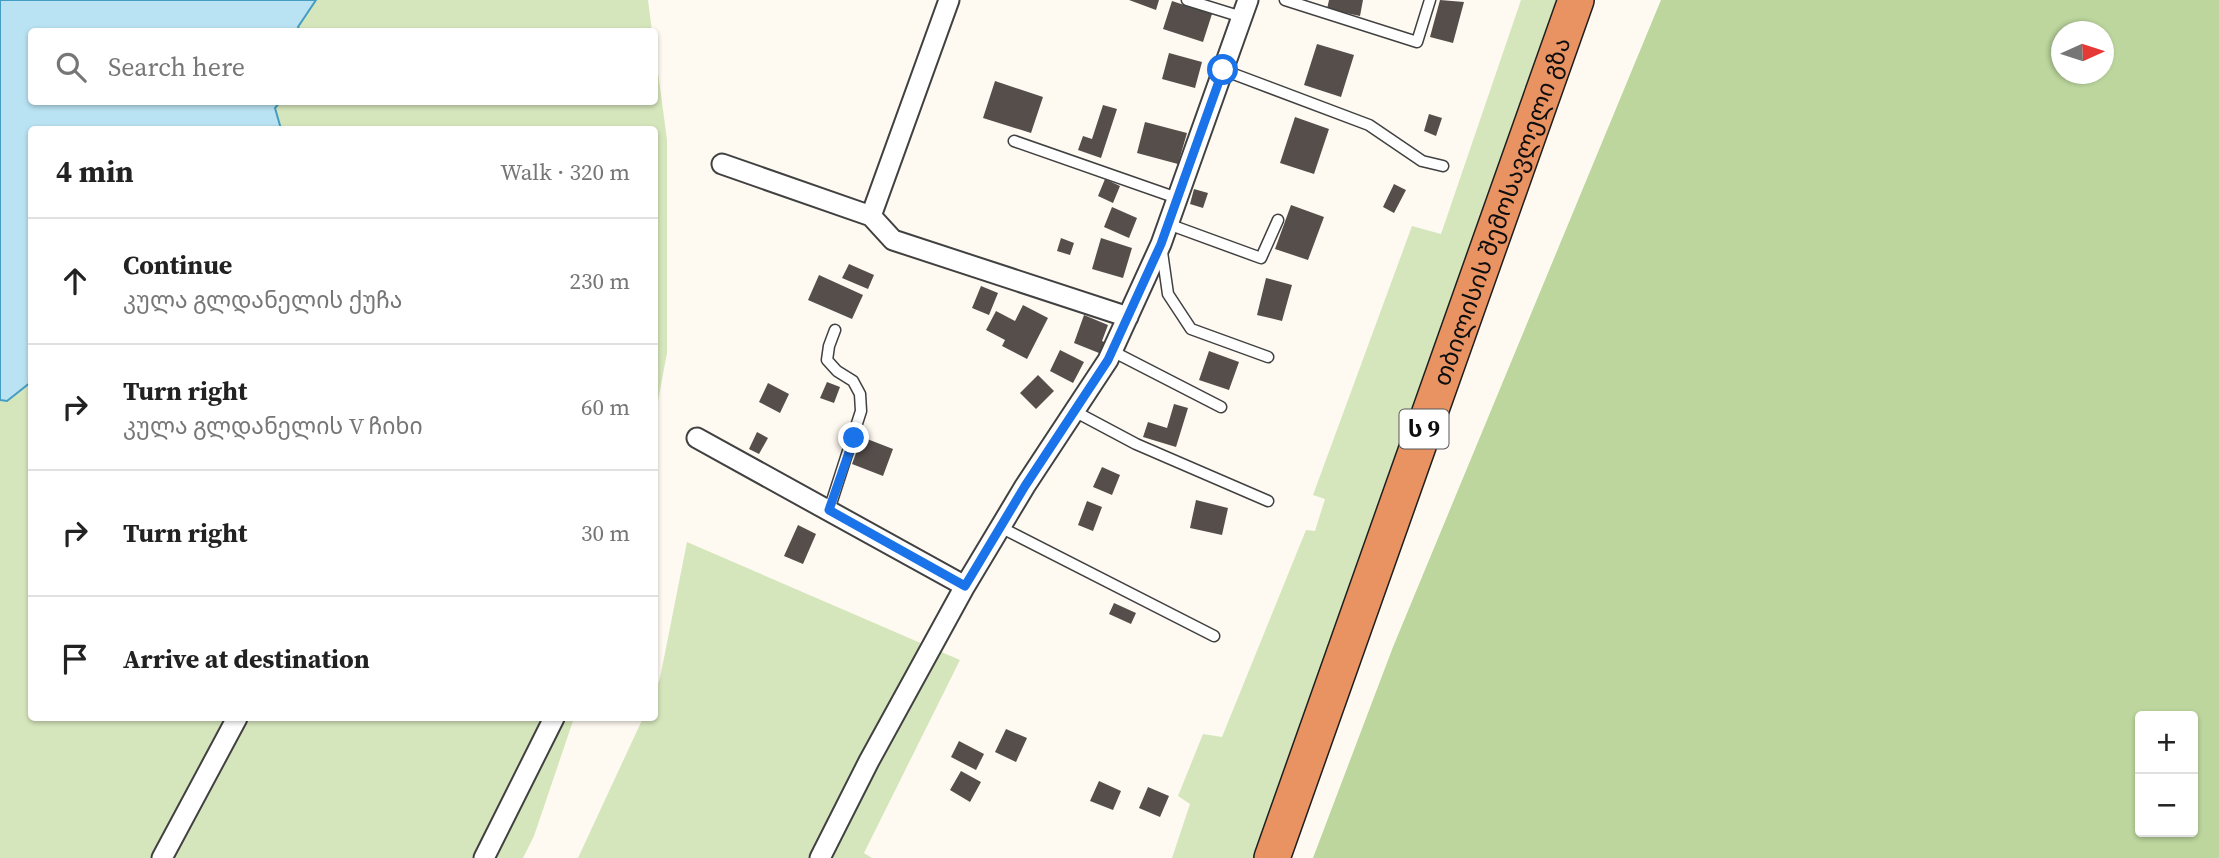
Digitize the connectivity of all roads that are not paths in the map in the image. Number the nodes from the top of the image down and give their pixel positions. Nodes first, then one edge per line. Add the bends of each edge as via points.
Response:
1 (949, 0) edge
2 (1187, 0) edge
3 (1285, 0) edge
4 (1430, 0) edge
5 (1576, 0) edge
6 (1245, 9) edge
7 (1223, 70) junction
8 (1014, 141) dead end
9 (722, 164) dead end
10 (1443, 166) dead end
11 (1177, 198) junction
12 (871, 216) junction
13 (1278, 220) dead end
14 (1168, 224) junction
15 (1161, 244) junction
16 (1128, 317) junction
17 (835, 330) dead end
18 (1112, 351) junction
19 (1268, 357) dead end
20 (1222, 407) dead end
21 (1074, 411) junction
22 (697, 438) dead end
23 (1268, 501) dead end
24 (829, 510) junction
25 (1000, 527) junction
26 (965, 586) junction
27 (1213, 636) dead end
28 (235, 721) edge
29 (552, 721) edge
30 (162, 858) edge
31 (484, 858) edge
32 (820, 858) edge
33 (1272, 858) edge

1 - 12 street
2 - 6 lane
3 - 4 lane via 1417,42
5 - 33 highway, თბილისის შემოსავლელი გზა / ს 9
6 - 7 street
7 - 10 lane via 1369,125 1422,161
7 - 11 street
8 - 11 lane
9 - 12 street
11 - 14 street
12 - 16 street via 893,240
13 - 14 lane via 1261,258
14 - 15 street
15 - 16 street
15 - 19 lane via 1168,295 1191,329
16 - 18 street
17 - 24 lane via 827,360 853,380 861,411
18 - 20 lane
18 - 21 street
21 - 23 lane via 1136,444
21 - 25 street
22 - 24 street
24 - 26 street
25 - 26 street
25 - 27 lane
26 - 32 street
28 - 30 street
29 - 31 street

